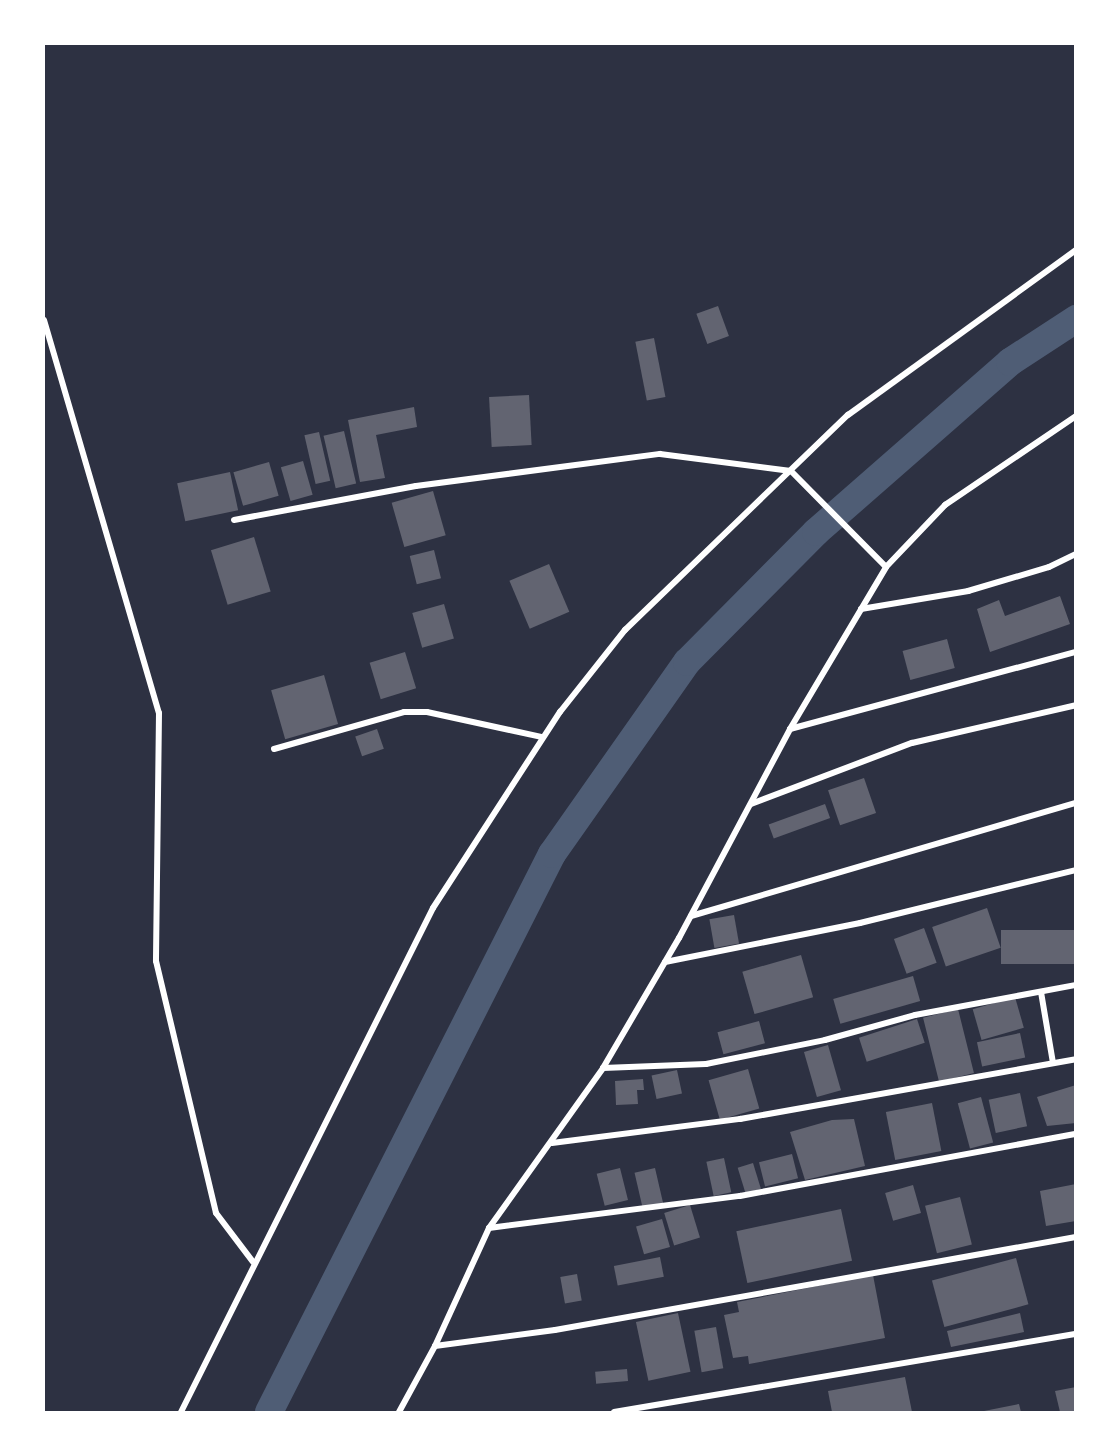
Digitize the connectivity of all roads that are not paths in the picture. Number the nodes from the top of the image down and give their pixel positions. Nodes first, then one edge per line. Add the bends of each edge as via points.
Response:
1 (1076, 250) edge
2 (44, 320) edge
3 (1076, 417) edge
4 (791, 471) junction
5 (234, 520) dead end
6 (1076, 554) edge
7 (886, 567) junction
8 (861, 609) junction
9 (1076, 652) edge
10 (1076, 705) edge
11 (790, 729) junction
12 (542, 737) junction
13 (274, 749) dead end
14 (1076, 803) edge
15 (750, 804) junction
16 (1076, 870) edge
17 (691, 916) junction
18 (664, 962) junction
19 (1076, 985) edge
20 (1041, 992) junction
21 (1076, 1059) edge
22 (1053, 1063) junction
23 (603, 1068) junction
24 (1076, 1134) edge
25 (552, 1143) junction
26 (489, 1228) junction
27 (1076, 1237) edge
28 (253, 1262) junction
29 (1076, 1334) edge
30 (435, 1346) junction
31 (181, 1413) edge
32 (399, 1413) edge
33 (614, 1413) edge

1 - 4 street via 848,415
2 - 28 street via 159,713 156,961 216,1214
3 - 7 street via 945,505
4 - 5 street via 668,455 634,456 417,486
4 - 7 street
4 - 12 street via 625,630
6 - 8 street via 1049,567 968,591
7 - 8 street
8 - 11 street
9 - 11 street
10 - 15 street via 912,743
11 - 15 street
12 - 13 street via 427,712 404,712
12 - 28 street via 432,908
14 - 17 street
15 - 17 street
16 - 18 street via 860,923
17 - 18 street
18 - 23 street
19 - 20 street
20 - 22 street
20 - 23 street via 915,1015 825,1040 706,1064
21 - 22 street
22 - 25 street via 740,1119
23 - 25 street
24 - 26 street via 740,1196
25 - 26 street
26 - 30 street
27 - 30 street via 555,1330
28 - 31 street
29 - 33 street
30 - 32 street

